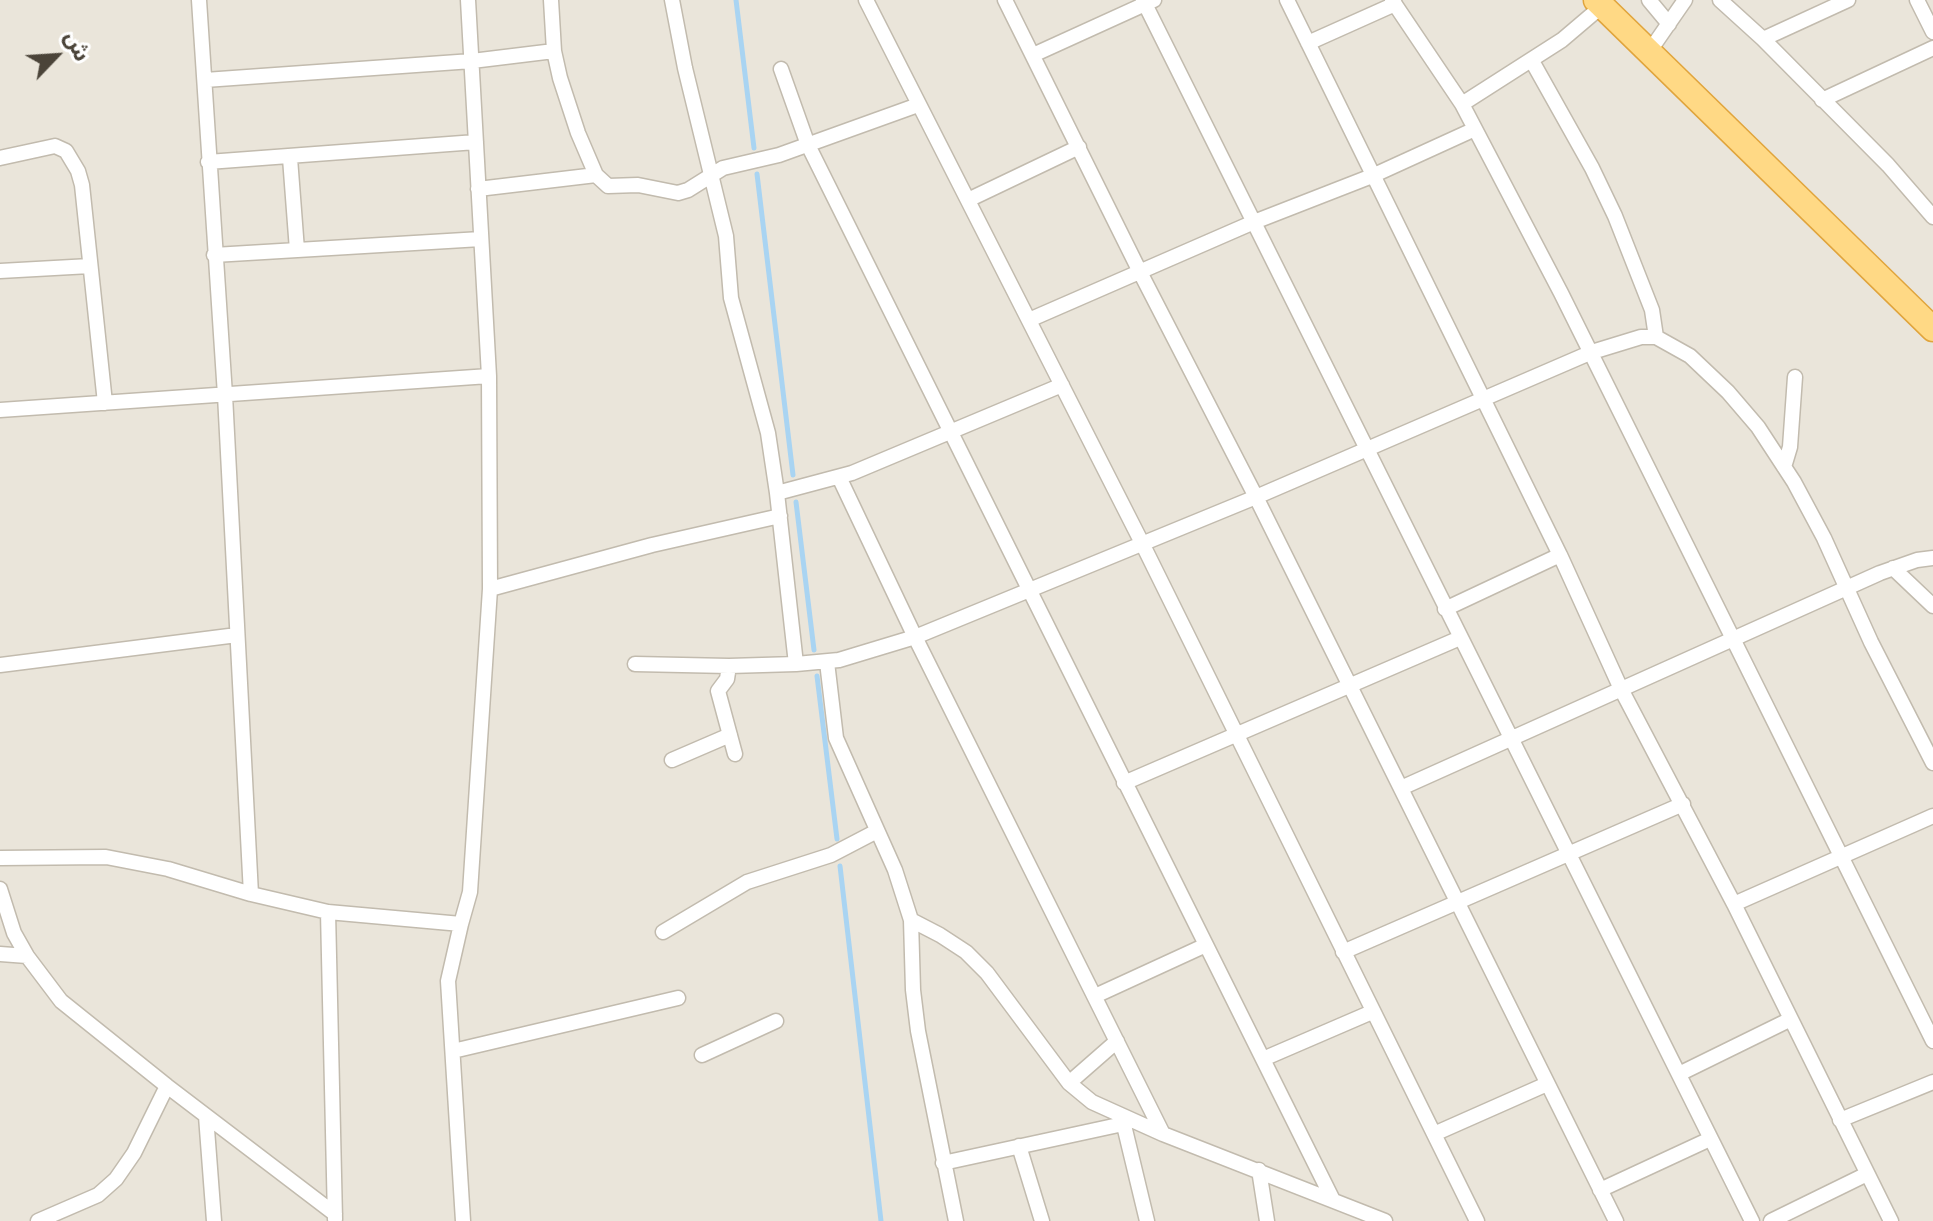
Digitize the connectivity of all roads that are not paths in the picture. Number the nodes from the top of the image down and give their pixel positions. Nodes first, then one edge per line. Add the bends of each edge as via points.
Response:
1 (199, 0) edge
2 (468, 0) edge
3 (551, 0) edge
4 (672, 0) edge
5 (866, 0) edge
6 (1005, 0) edge
7 (1287, 0) edge
8 (1649, 0) edge
9 (1685, 0) edge
10 (1720, 0) edge
11 (1848, 0) edge
12 (1917, 0) edge
13 (1147, 1) edge
14 (1394, 2) edge
15 (1599, 3) edge
16 (1669, 24) junction
17 (1933, 32) edge
18 (1763, 39) junction
19 (1308, 43) junction
20 (1933, 48) edge
21 (554, 51) junction
22 (1649, 52) junction
23 (1033, 55) junction
24 (472, 61) junction
25 (1532, 61) junction
26 (781, 69) dead end
27 (205, 80) junction
28 (1822, 100) junction
29 (1462, 104) junction
30 (918, 105) junction
31 (1475, 129) junction
32 (476, 142) junction
33 (808, 145) junction
34 (1079, 147) junction
35 (0, 158) edge
36 (290, 158) junction
37 (208, 162) junction
38 (712, 173) junction
39 (596, 175) junction
40 (1372, 176) junction
41 (478, 189) junction
42 (968, 200) junction
43 (1933, 217) edge
44 (1254, 222) junction
45 (481, 239) junction
46 (297, 250) junction
47 (214, 255) junction
48 (90, 266) junction
49 (0, 271) edge
50 (1140, 272) junction
51 (1029, 320) junction
52 (1933, 329) edge
53 (1656, 337) junction
54 (1592, 352) junction
55 (489, 376) junction
56 (1795, 377) dead end
57 (1062, 385) junction
58 (225, 395) junction
59 (1483, 399) junction
60 (105, 403) junction
61 (0, 410) edge
62 (951, 431) junction
63 (1366, 450) junction
64 (1784, 467) junction
65 (839, 477) junction
66 (777, 493) junction
67 (1256, 497) junction
68 (780, 516) junction
69 (1142, 543) junction
70 (1560, 555) junction
71 (1933, 558) edge
72 (1893, 568) junction
73 (1847, 588) junction
74 (490, 589) junction
75 (1029, 591) junction
76 (1933, 606) edge
77 (1445, 609) junction
78 (237, 635) junction
79 (915, 637) junction
80 (1460, 638) junction
81 (1733, 641) junction
82 (827, 662) junction
83 (635, 664) dead end
84 (796, 664) junction
85 (0, 665) edge
86 (729, 666) junction
87 (1348, 684) junction
88 (1621, 689) junction
89 (1237, 734) junction
90 (730, 735) junction
91 (1512, 737) junction
92 (735, 754) dead end
93 (672, 760) dead end
94 (1933, 763) edge
95 (1124, 783) junction
96 (1401, 788) junction
97 (1683, 804) junction
98 (1933, 816) edge
99 (877, 831) junction
100 (1568, 853) junction
101 (1840, 857) junction
102 (0, 858) edge
103 (0, 889) edge
104 (251, 894) junction
105 (1457, 902) junction
106 (1734, 904) junction
107 (328, 912) junction
108 (911, 920) junction
109 (461, 924) junction
110 (663, 932) dead end
111 (1206, 945) junction
112 (1343, 952) junction
113 (0, 954) edge
114 (27, 956) junction
115 (1095, 996) junction
116 (678, 998) dead end
117 (1372, 1012) junction
118 (1789, 1020) junction
119 (776, 1021) dead end
120 (1117, 1041) junction
121 (1933, 1041) edge
122 (453, 1051) junction
123 (702, 1055) dead end
124 (1263, 1059) junction
125 (1679, 1074) junction
126 (1933, 1082) edge
127 (1069, 1083) junction
128 (1547, 1084) junction
129 (167, 1086) junction
130 (206, 1116) junction
131 (1123, 1120) junction
132 (1840, 1120) junction
133 (1163, 1134) junction
134 (1434, 1134) junction
135 (1710, 1139) junction
136 (1019, 1146) junction
137 (943, 1163) junction
138 (1259, 1170) junction
139 (1867, 1174) junction
140 (1600, 1190) junction
141 (1333, 1200) junction
142 (335, 1217) edge
143 (38, 1221) edge
144 (214, 1221) edge
145 (463, 1221) edge
146 (956, 1221) edge
147 (1042, 1221) edge
148 (1147, 1221) edge
149 (1267, 1221) edge
150 (1385, 1221) edge
151 (1477, 1221) edge
152 (1616, 1221) edge
153 (1752, 1221) edge
154 (1771, 1221) edge
155 (1891, 1221) edge

1 - 27 street
2 - 24 street
3 - 21 street
4 - 38 street
5 - 30 street
6 - 23 street
7 - 19 street
8 - 16 street
9 - 16 street
10 - 18 street
11 - 18 street
12 - 17 street
13 - 23 street
13 - 44 street
14 - 19 street
14 - 29 street
15 - 22 highway
15 - 25 street
16 - 22 street
18 - 28 street
19 - 40 street
20 - 28 street
21 - 24 street
21 - 39 street
22 - 52 highway
23 - 34 street
24 - 27 street
24 - 32 street
25 - 29 street
25 - 53 street via 1615,216 1652,310
26 - 33 street
27 - 37 street
28 - 43 street
29 - 31 street
30 - 33 street
30 - 42 street
31 - 40 street
31 - 54 street
32 - 36 street
32 - 41 street
33 - 38 street
33 - 62 street
34 - 42 street
34 - 50 street
35 - 48 street via 55,146 66,151 82,185
36 - 37 street
36 - 46 street
37 - 47 street
38 - 39 street via 678,193 608,186
38 - 66 street via 726,236 731,298 765,421
39 - 41 street
40 - 44 street
40 - 59 street
41 - 45 street
42 - 51 street
44 - 50 street
44 - 63 street
45 - 46 street
45 - 55 street
46 - 47 street
47 - 58 street
48 - 49 street
48 - 60 street
50 - 51 street
50 - 67 street
51 - 57 street
53 - 54 street
53 - 64 street via 1690,356 1728,392
54 - 59 street
54 - 81 street
55 - 58 street
55 - 74 street
56 - 64 street
57 - 62 street
57 - 69 street
58 - 60 street
58 - 78 street
59 - 63 street
59 - 70 street
60 - 61 street
62 - 65 street
62 - 75 street
63 - 67 street
63 - 77 street
64 - 73 street
65 - 66 street
65 - 79 street
66 - 68 street
67 - 69 street
67 - 87 street
68 - 74 street
68 - 84 street
69 - 75 street
69 - 89 street
70 - 77 street
70 - 88 street
71 - 72 street
72 - 73 street
72 - 76 street
73 - 81 street
73 - 94 street
74 - 109 street via 470,892
75 - 79 street
75 - 95 street
77 - 80 street
78 - 85 street
78 - 104 street
79 - 82 street
79 - 115 street
80 - 87 street
80 - 91 street
81 - 88 street
81 - 101 street
82 - 84 street
82 - 99 street via 836,738
83 - 86 street
84 - 86 street
86 - 90 street via 718,691
87 - 89 street
87 - 96 street
88 - 91 street
88 - 97 street
89 - 95 street
89 - 112 street
90 - 92 street
90 - 93 street
91 - 96 street
91 - 100 street
95 - 111 street
96 - 105 street
97 - 100 street
97 - 106 street
98 - 101 street
99 - 108 street
99 - 110 street via 831,855 747,882
100 - 105 street
100 - 125 street
101 - 106 street
101 - 121 street
102 - 104 street via 106,857
103 - 114 street
104 - 107 street
105 - 112 street
105 - 128 street
106 - 118 street
107 - 109 street
107 - 142 street
108 - 127 street via 966,952 987,973
108 - 137 street via 918,1031
109 - 122 street via 448,981
111 - 115 street
111 - 124 street
112 - 117 street
113 - 114 street
114 - 129 street via 61,1001
115 - 120 street
116 - 122 street
117 - 124 street
117 - 134 street
118 - 125 street
118 - 132 street
119 - 123 street
120 - 127 street
120 - 133 street
122 - 145 street
124 - 141 street
125 - 135 street
126 - 132 street
127 - 131 street
128 - 134 street
128 - 140 street
129 - 130 street
129 - 143 street via 116,1179 98,1195
130 - 142 street
130 - 144 street
131 - 133 street
131 - 136 street
131 - 148 street
132 - 139 street
133 - 138 street
134 - 151 street
135 - 140 street
135 - 153 street
136 - 137 street
136 - 147 street
137 - 146 street
138 - 141 street
138 - 149 street
139 - 154 street
139 - 155 street
140 - 152 street
141 - 150 street

